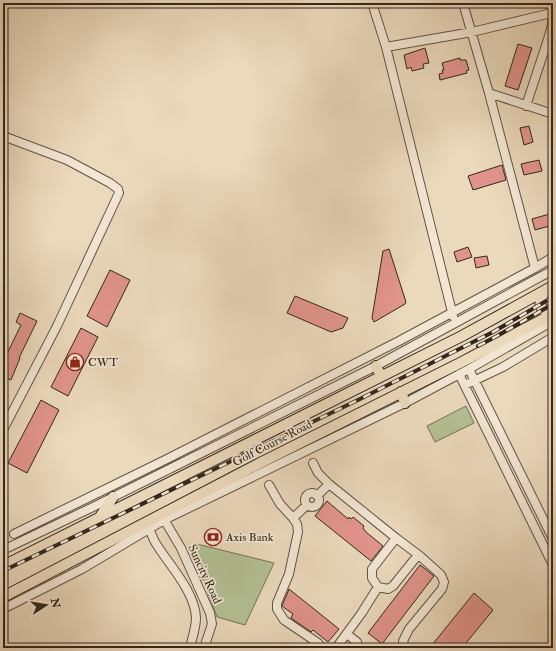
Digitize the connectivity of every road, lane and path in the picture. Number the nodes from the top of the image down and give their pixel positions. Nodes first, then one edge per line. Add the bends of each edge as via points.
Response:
1 (372, 3) edge
2 (463, 3) edge
3 (553, 10) edge
4 (472, 32) junction
5 (386, 46) junction
6 (489, 93) junction
7 (526, 106) junction
8 (553, 114) edge
9 (3, 136) edge
10 (553, 257) edge
11 (535, 268) junction
12 (553, 270) edge
13 (549, 288) edge
14 (452, 312) junction
15 (553, 312) edge
16 (553, 321) edge
17 (456, 323) junction
18 (553, 337) edge
19 (376, 366) junction
20 (469, 369) junction
21 (459, 374) junction
22 (381, 376) junction
23 (476, 380) junction
24 (465, 385) junction
25 (401, 392) junction
26 (405, 402) junction
27 (3, 430) edge
28 (313, 463) dead end
29 (269, 484) dead end
30 (329, 484) junction
31 (527, 488) junction
32 (517, 493) junction
33 (113, 497) junction
34 (163, 517) junction
35 (98, 518) junction
36 (293, 518) junction
37 (147, 525) junction
38 (546, 526) junction
39 (536, 532) junction
40 (14, 534) dead end
41 (396, 538) junction
42 (553, 539) edge
43 (3, 550) edge
44 (418, 554) junction
45 (553, 565) edge
46 (3, 566) edge
47 (378, 587) junction
48 (3, 597) edge
49 (3, 609) edge
50 (347, 634) junction
51 (190, 648) edge
52 (204, 648) edge
53 (322, 648) edge
54 (336, 648) edge
55 (359, 648) edge
56 (405, 648) edge

1 - 5 street
2 - 4 street
3 - 4 street via 547,14
3 - 7 street via 550,36
4 - 5 street
4 - 6 street
5 - 14 street
6 - 7 street
6 - 11 street
7 - 8 street
9 - 27 street via 67,160 110,183 119,193 57,326
10 - 11 street
11 - 14 street
12 - 17 street
13 - 15 main road via 541,298 540,305 543,310
13 - 22 main road, Golf Course Road via 462,336
14 - 17 street
14 - 40 street via 167,459
15 - 25 main road, Golf Course Road
16 - 20 street
17 - 19 street
18 - 23 street
19 - 22 main road
19 - 33 street
20 - 21 street
20 - 23 street
21 - 24 street
21 - 26 street
22 - 35 main road, Golf Course Road
23 - 24 street
23 - 31 street
24 - 32 street
25 - 26 main road
25 - 34 main road, Golf Course Road
26 - 34 street
28 - 30 street via 318,473
29 - 36 street via 280,504
30 - 36 street via 317,496 317,504 311,507 307,505
30 - 41 street
31 - 32 street
31 - 38 street
32 - 39 street
33 - 35 main road
33 - 43 street
34 - 37 main road, Golf Course Road
34 - 52 street, Suncity Road via 210,613 212,624
35 - 46 main road, Golf Course Road
36 - 53 street via 298,532 289,574 277,609 284,620
37 - 48 main road, Golf Course Road
37 - 49 street via 82,569
37 - 51 street, Suncity Road via 154,541 187,591 195,610 195,629
38 - 39 street
38 - 42 street
39 - 45 street
41 - 44 street
41 - 47 street via 372,569 372,578
44 - 47 street via 393,586 388,589
44 - 56 street via 444,582 404,636
47 - 50 street
50 - 54 street
50 - 55 street via 357,642

